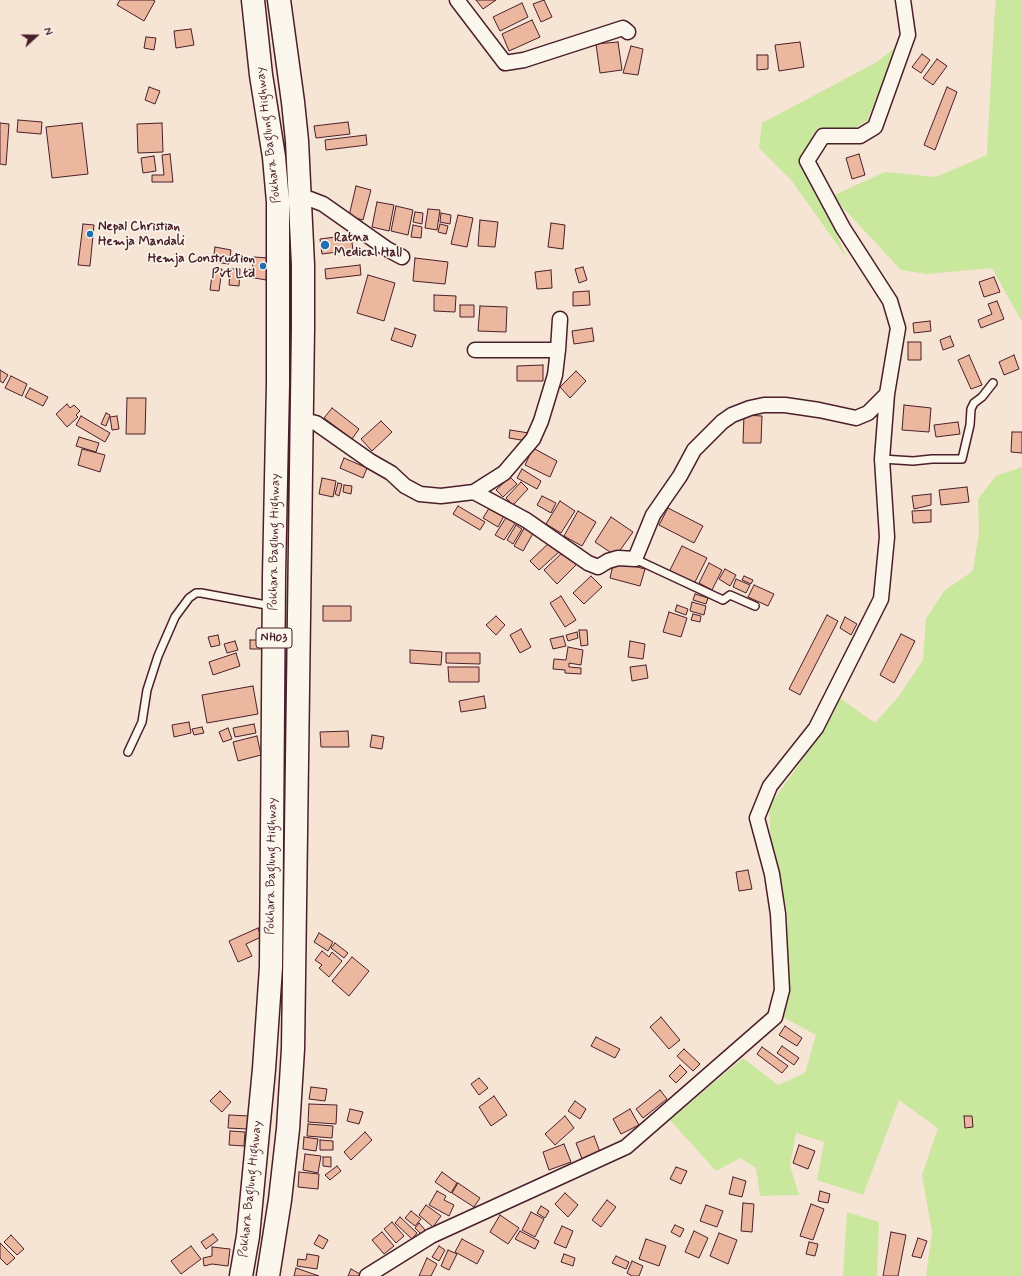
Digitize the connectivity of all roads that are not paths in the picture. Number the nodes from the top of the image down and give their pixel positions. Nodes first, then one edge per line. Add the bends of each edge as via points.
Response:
1 (253, 0) edge
2 (279, 0) edge
3 (457, 0) edge
4 (903, 0) edge
5 (628, 32) dead end
6 (300, 198) junction
7 (402, 257) dead end
8 (560, 319) dead end
9 (475, 350) dead end
10 (558, 350) junction
11 (993, 383) dead end
12 (887, 394) junction
13 (302, 420) junction
14 (882, 459) junction
15 (474, 492) junction
16 (635, 559) junction
17 (274, 606) junction
18 (755, 606) dead end
19 (128, 752) dead end
20 (241, 1276) edge
21 (268, 1276) edge
22 (367, 1276) edge

1 - 17 highway, Pokhara Baglung Highway / NH03 via 278,202
2 - 6 highway, Pokhara Baglung Highway via 293,102
3 - 5 street via 505,63 524,60 623,28
4 - 12 street via 908,34 875,127 860,136 823,136 807,161 843,228 890,301 898,328
6 - 7 street via 310,198 323,204
6 - 13 highway, Pokhara Baglung Highway via 303,265
8 - 10 street
9 - 10 street
10 - 15 street via 555,374 533,439 504,473
11 - 14 lane via 971,409 962,458 913,461
12 - 14 street
12 - 16 street via 868,413 856,418 785,405 764,406 732,415 694,450 680,476 653,515
13 - 15 street via 316,422 420,494 441,496
13 - 21 highway, Pokhara Baglung Highway via 293,1049 287,1137
14 - 22 street via 887,537 881,599 816,728 770,786 757,818 772,874 778,914 782,990 775,1017 626,1147 431,1236
15 - 16 street via 526,520 588,563 598,567 608,560
16 - 18 lane via 723,600 730,595
17 - 19 lane via 201,593 188,598 175,618 158,656 146,690 142,722
17 - 20 highway, Pokhara Baglung Highway / NH03 via 270,982 248,1236

